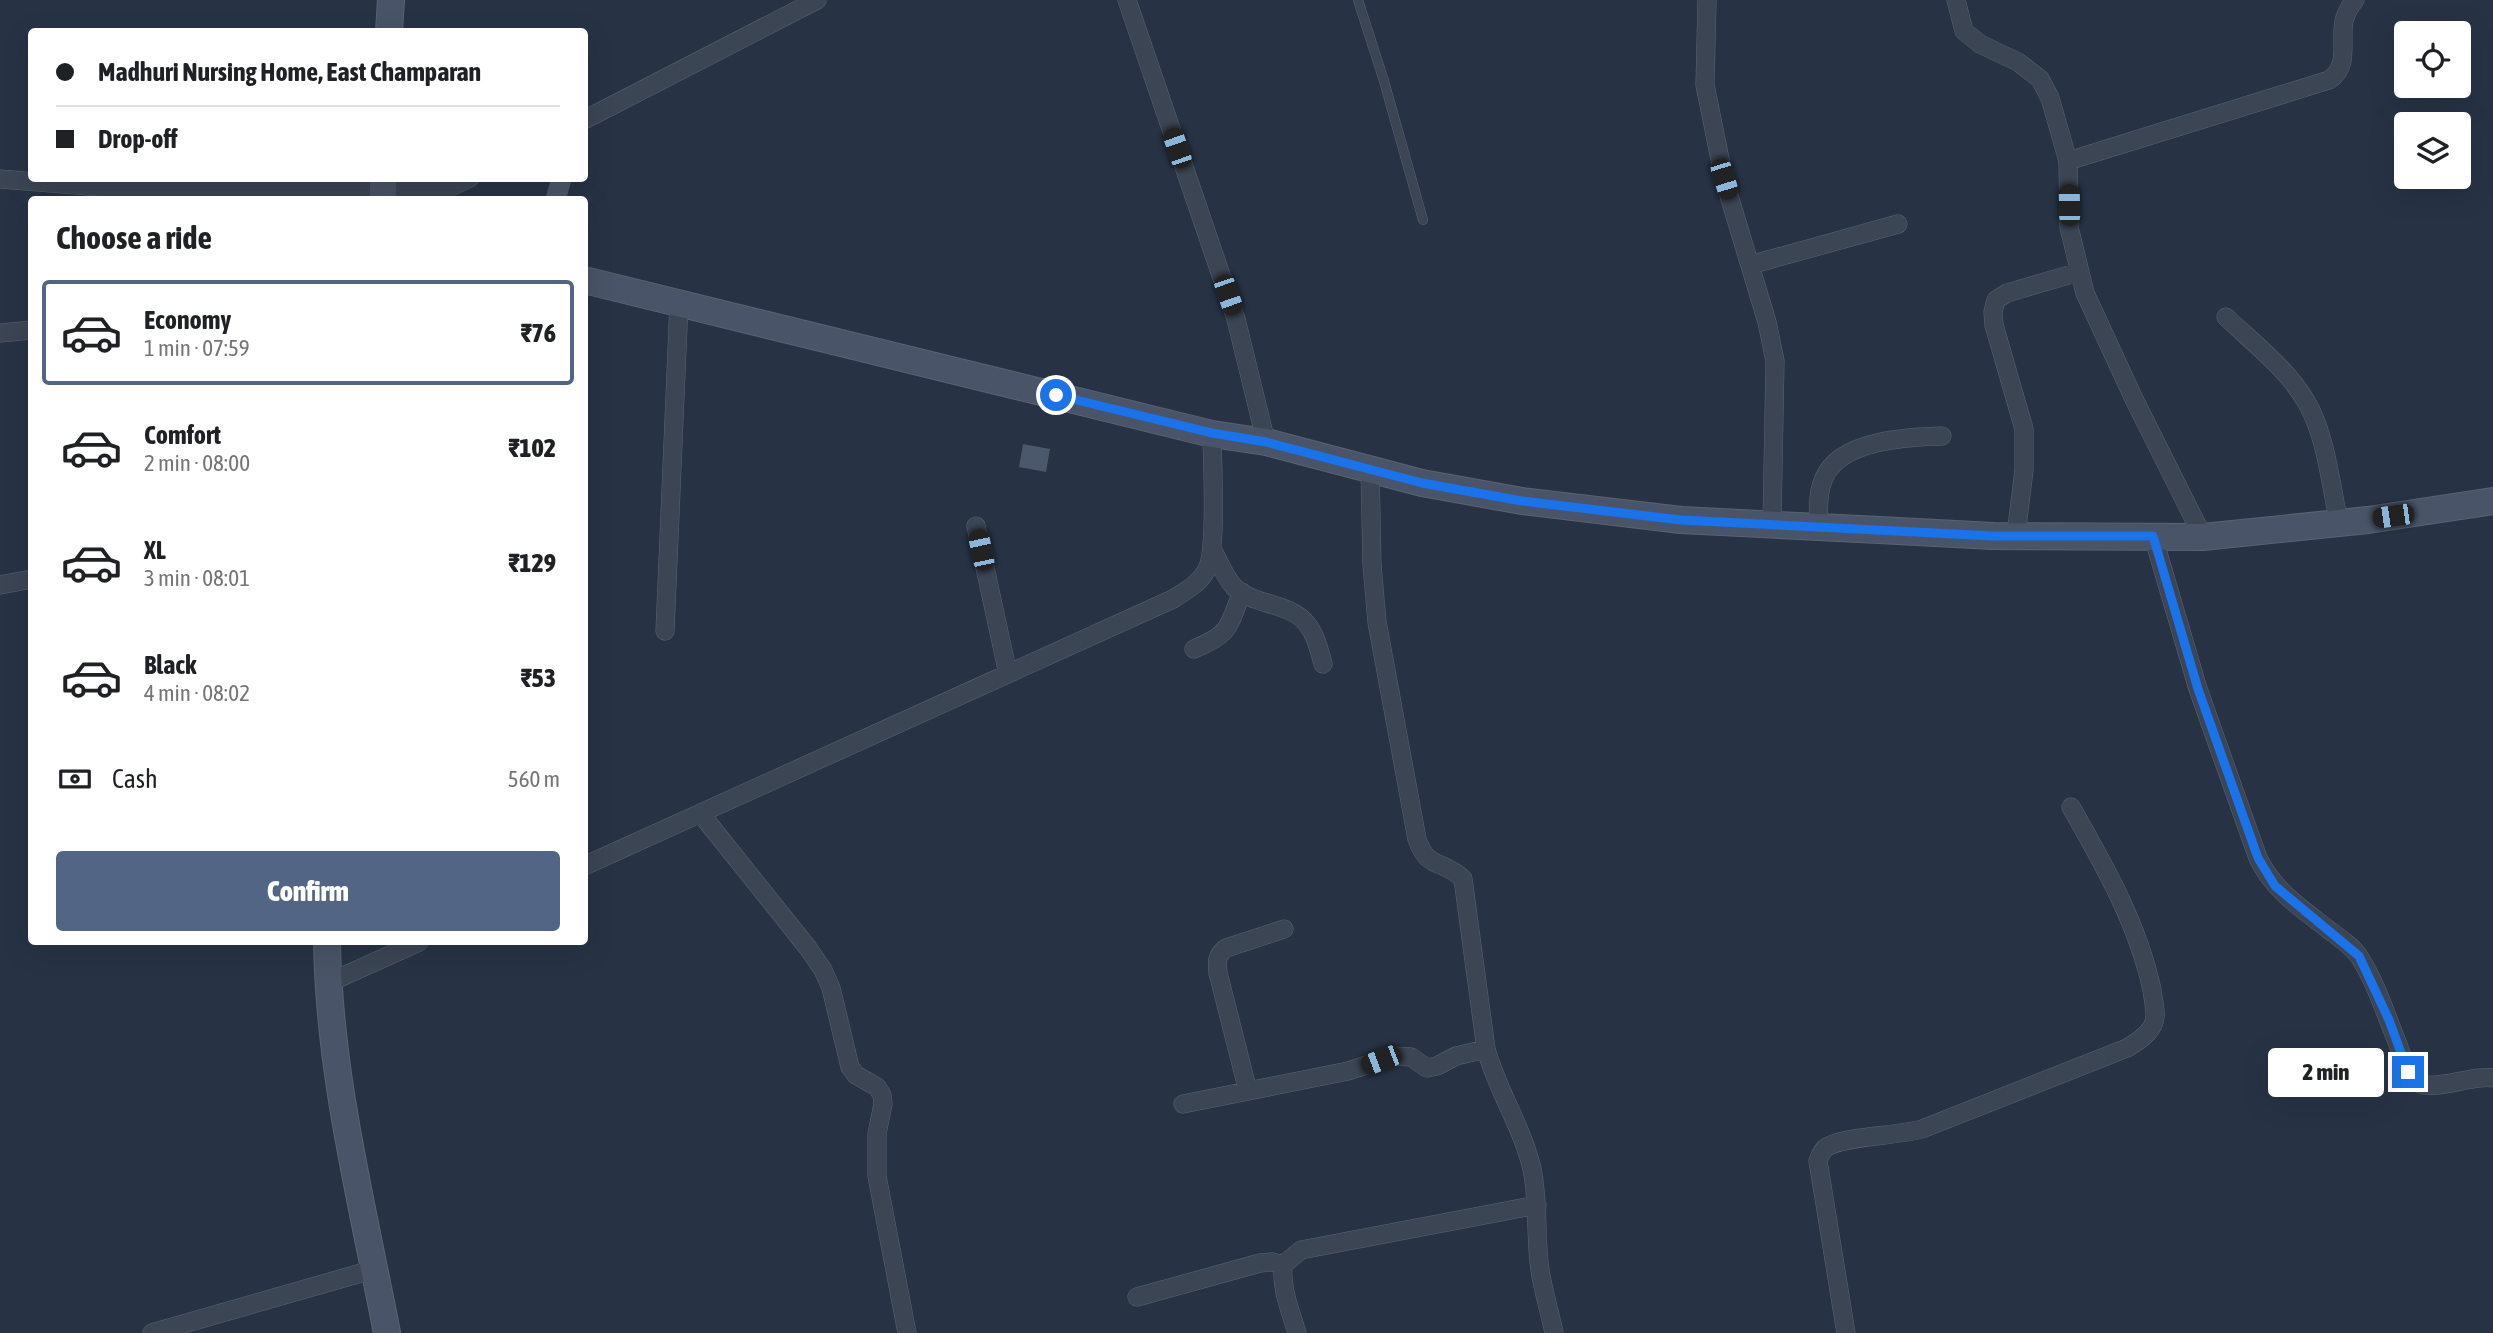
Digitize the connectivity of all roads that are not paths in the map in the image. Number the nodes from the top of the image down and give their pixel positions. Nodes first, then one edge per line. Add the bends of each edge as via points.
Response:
1 (391, 0) edge
2 (817, 0) edge
3 (1127, 0) edge
4 (1358, 0) edge
5 (1707, 0) edge
6 (1956, 0) edge
7 (2355, 0) edge
8 (389, 28) edge
9 (588, 118) edge
10 (2068, 161) junction
11 (0, 179) edge
12 (28, 181) edge
13 (37, 182) edge
14 (462, 182) edge
15 (383, 190) edge
16 (1423, 220) dead end
17 (1898, 224) dead end
18 (1750, 265) junction
19 (2079, 272) junction
20 (588, 281) edge
21 (678, 303) junction
22 (2226, 317) dead end
23 (28, 330) edge
24 (0, 333) edge
25 (1212, 433) junction
26 (1942, 436) dead end
27 (1266, 442) junction
28 (1370, 469) junction
29 (2493, 501) edge
30 (2339, 523) junction
31 (1772, 524) junction
32 (976, 526) dead end
33 (1818, 527) junction
34 (2016, 535) junction
35 (2153, 536) junction
36 (2203, 537) junction
37 (1213, 549) junction
38 (28, 580) edge
39 (0, 585) edge
40 (1242, 592) junction
41 (665, 631) dead end
42 (1194, 649) dead end
43 (1323, 664) dead end
44 (1008, 674) junction
45 (2071, 807) dead end
46 (701, 814) junction
47 (588, 864) edge
48 (1284, 929) dead end
49 (327, 945) edge
50 (412, 945) edge
51 (328, 983) junction
52 (1486, 1049) junction
53 (2493, 1078) edge
54 (1248, 1091) junction
55 (1183, 1104) dead end
56 (1537, 1205) junction
57 (1283, 1265) junction
58 (374, 1269) junction
59 (1137, 1297) dead end
60 (152, 1333) edge
61 (387, 1333) edge
62 (906, 1333) edge
63 (1297, 1333) edge
64 (1554, 1333) edge
65 (1846, 1333) edge

1 - 8 street
2 - 9 street
3 - 27 street via 1236,319
4 - 16 lane
5 - 18 street via 1704,85 1724,179
6 - 10 street via 1964,31 2040,79
7 - 10 street via 2343,24 2342,64 2329,80
10 - 19 street via 2069,227
11 - 12 street
13 - 15 street via 149,191
14 - 15 street via 449,188
17 - 18 street
18 - 31 street via 1775,361
19 - 34 street via 2007,293 1996,300 1993,312 2024,429
19 - 36 street via 2134,399
20 - 21 street
21 - 25 street
21 - 41 street
22 - 30 street via 2293,382 2308,404
23 - 24 street
25 - 27 street
25 - 37 street
26 - 33 street via 1890,440 1845,455 1833,464 1820,487
27 - 28 street
28 - 31 street via 1522,501 1681,520
28 - 52 street via 1377,622 1417,839 1430,861 1463,879
29 - 30 street
30 - 36 street
31 - 33 street
32 - 44 street
33 - 34 street
34 - 35 street
35 - 36 street
35 - 53 street via 2198,689 2265,873 2288,899 2359,956 2416,1082 2427,1086
37 - 40 street via 1225,574
37 - 44 street via 1208,569 1173,599
38 - 39 street
40 - 42 street via 1220,637
40 - 43 street via 1306,622
44 - 46 street
45 - 65 street via 2116,887 2138,941 2154,999 2154,1022 2144,1037 2127,1048 1935,1124 1909,1133 1840,1142 1821,1153 1818,1161
46 - 47 street
46 - 62 street via 823,970 850,1067 882,1095 877,1176
48 - 54 street via 1226,948 1217,960
49 - 51 street
50 - 51 street
51 - 58 street via 346,1126
52 - 54 street via 1427,1068 1411,1057 1394,1056 1348,1071
52 - 56 street via 1524,1144
54 - 55 street
56 - 57 street via 1311,1247
56 - 64 street via 1540,1269
57 - 59 street via 1260,1263
57 - 63 street via 1284,1291
58 - 60 street
58 - 61 street

